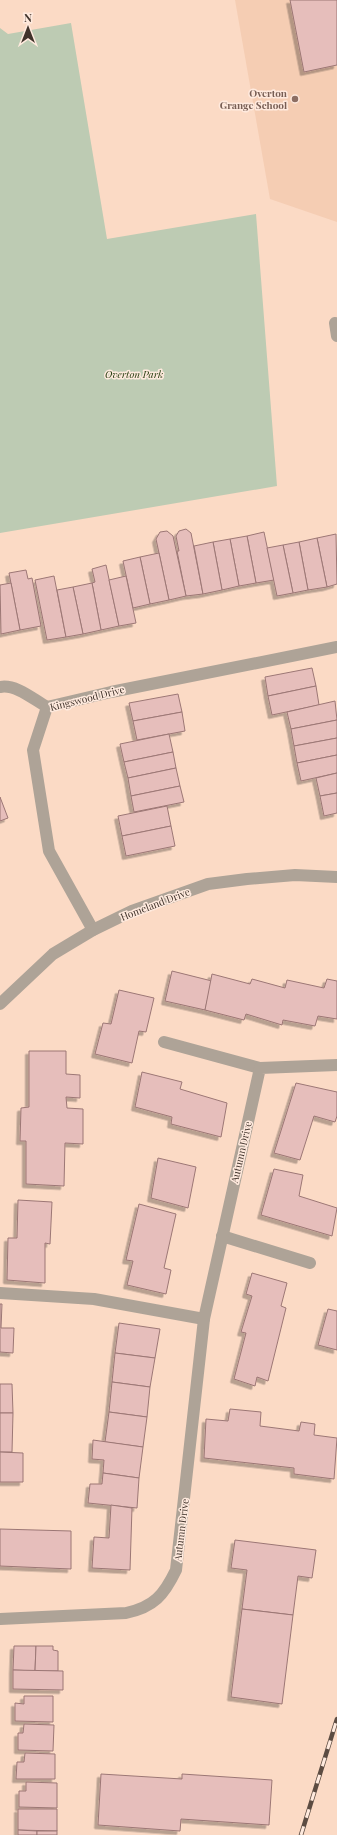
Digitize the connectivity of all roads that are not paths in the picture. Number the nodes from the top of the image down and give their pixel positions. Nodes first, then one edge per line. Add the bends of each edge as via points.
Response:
1 (335, 324) dead end
2 (337, 336) edge
3 (337, 647) edge
4 (0, 687) edge
5 (47, 707) junction
6 (337, 877) edge
7 (93, 930) junction
8 (0, 1004) edge
9 (164, 1042) dead end
10 (337, 1065) edge
11 (260, 1068) junction
12 (222, 1236) junction
13 (310, 1263) dead end
14 (0, 1293) edge
15 (204, 1319) junction
16 (0, 1619) edge

1 - 2 street
3 - 5 street, Kingswood Drive
4 - 5 street via 19,690
5 - 7 street, Kingswood Drive via 32,750 48,851
6 - 7 street, Homeland Drive via 295,875 208,884 132,911
7 - 8 street, Homeland Drive via 53,954
9 - 11 street
10 - 11 street
11 - 12 street, Autumn Drive
12 - 13 street
12 - 15 street, Autumn Drive
14 - 15 street via 94,1298
15 - 16 street, Autumn Drive via 176,1570 167,1588 154,1603 126,1613

